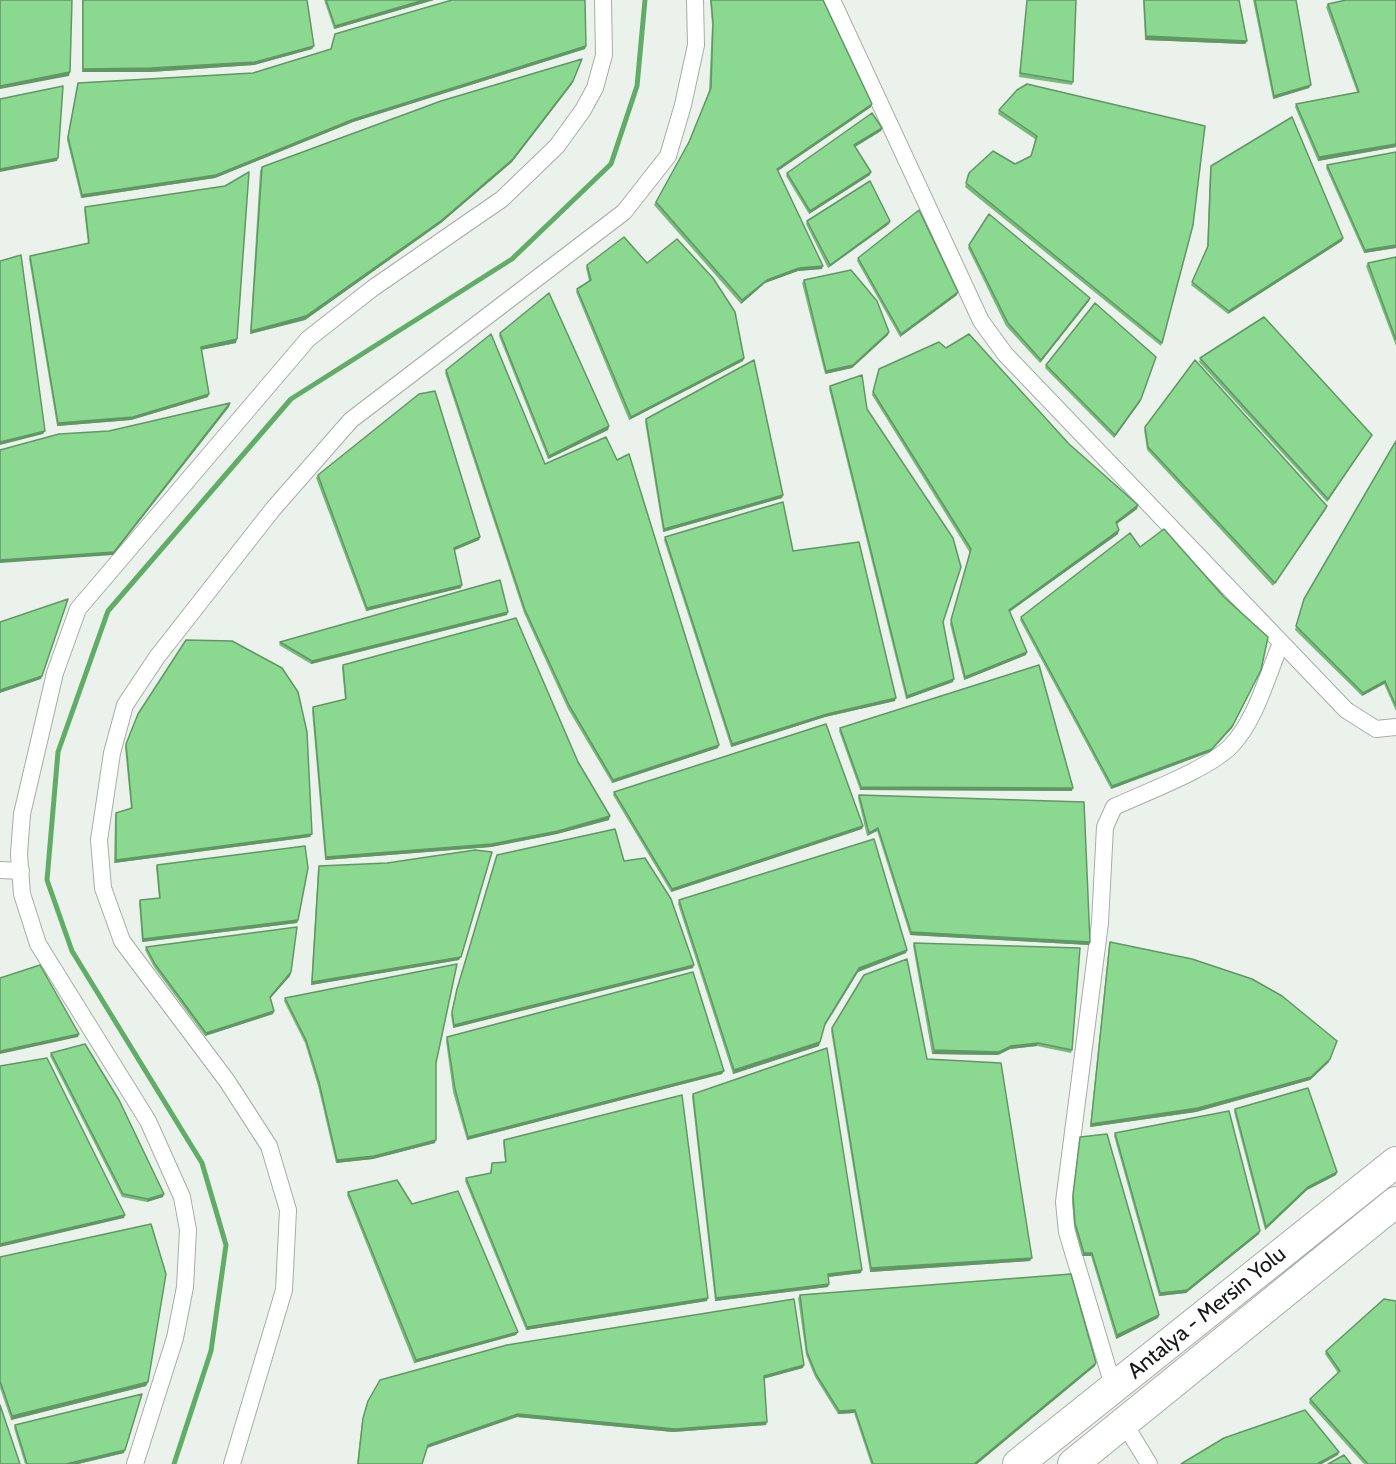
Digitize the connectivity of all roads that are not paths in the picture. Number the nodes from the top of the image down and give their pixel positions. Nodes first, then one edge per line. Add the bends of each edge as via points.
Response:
1 (603, 0) edge
2 (695, 0) edge
3 (832, 0) edge
4 (1281, 643) junction
5 (1396, 727) edge
6 (0, 870) edge
7 (21, 871) junction
8 (1396, 1162) edge
9 (1396, 1202) edge
10 (1114, 1389) junction
11 (1124, 1423) junction
12 (135, 1464) edge
13 (232, 1464) edge
14 (1018, 1464) edge
15 (1073, 1464) edge
16 (1149, 1464) edge

1 - 7 street via 604,55 595,88 557,146 502,199 373,288 308,339 78,609 55,673 22,814
2 - 13 street via 696,45 668,156 624,212 351,420 273,509 157,657 125,705 112,753 99,840 103,888 122,941 227,1081 269,1146 288,1210 284,1290
3 - 4 street via 981,321 1005,354
4 - 5 street via 1346,710 1376,729
4 - 10 street via 1248,722 1231,746 1206,764 1114,807 1105,827 1100,923 1064,1202 1067,1232
6 - 7 street
7 - 12 street via 22,894 38,944 148,1121 182,1197 188,1230 185,1287 175,1338
8 - 10 highway, Antalya - Mersin Yolu
9 - 11 highway, Antalya - Mersin Yolu
10 - 14 highway, Antalya - Mersin Yolu
11 - 15 highway, Antalya - Mersin Yolu
11 - 16 street

